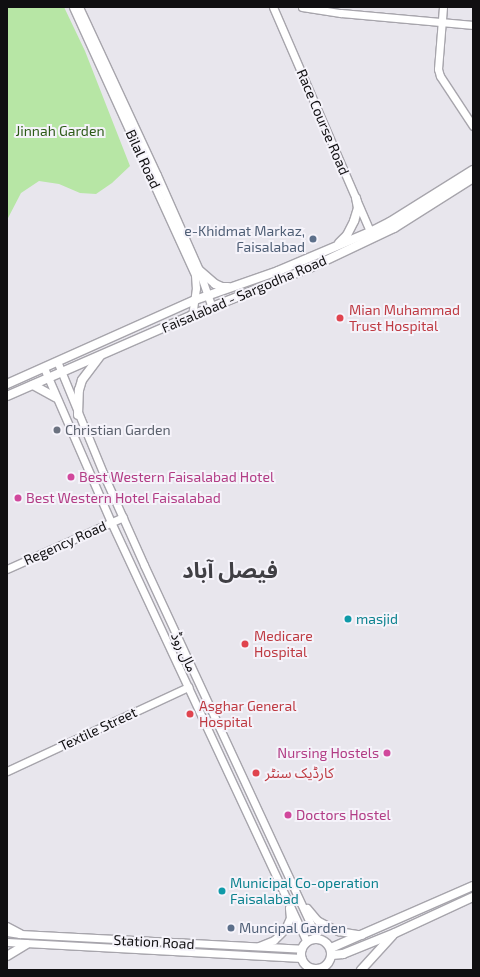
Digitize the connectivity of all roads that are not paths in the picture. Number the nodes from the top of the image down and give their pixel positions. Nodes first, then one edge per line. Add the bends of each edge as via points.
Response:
1 (73, 7) edge
2 (79, 7) edge
3 (273, 7) edge
4 (302, 7) edge
5 (443, 7) edge
6 (341, 10) edge
7 (441, 22) junction
8 (473, 25) edge
9 (473, 126) edge
10 (473, 170) edge
11 (473, 178) edge
12 (356, 198) junction
13 (371, 235) junction
14 (336, 246) junction
15 (199, 270) junction
16 (235, 286) junction
17 (208, 295) junction
18 (195, 300) junction
19 (212, 307) junction
20 (192, 315) junction
21 (101, 356) junction
22 (57, 361) junction
23 (44, 368) junction
24 (61, 373) junction
25 (49, 378) junction
26 (7, 384) edge
27 (33, 386) junction
28 (8, 394) edge
29 (56, 398) junction
30 (78, 415) junction
31 (123, 517) junction
32 (111, 522) junction
33 (7, 569) edge
34 (188, 687) junction
35 (7, 771) edge
36 (473, 886) edge
37 (473, 896) edge
38 (300, 901) junction
39 (289, 902) junction
40 (7, 927) edge
41 (7, 932) edge
42 (395, 933) junction
43 (20, 934) junction
44 (364, 935) junction
45 (318, 939) junction
46 (7, 942) edge
47 (27, 944) junction
48 (255, 948) junction
49 (303, 950) junction
50 (331, 952) junction
51 (7, 956) edge
52 (314, 970) edge
53 (361, 970) edge

1 - 18 main road, Bilal Road via 195,275
2 - 15 main road, Bilal Road
3 - 12 main road, Race Course Road
4 - 6 main road
5 - 7 main road
6 - 7 main road
7 - 8 main road
7 - 9 main road via 438,68 440,76
10 - 13 main road, Faisalabad - Sargodha Road
11 - 13 main road, Faisalabad - Sargodha Road via 394,228
12 - 13 main road, Race Course Road
12 - 14 main road via 358,208 354,221 347,235
13 - 14 main road, Faisalabad - Sargodha Road
13 - 19 main road, Faisalabad - Sargodha Road via 312,267
14 - 16 main road, Faisalabad - Sargodha Road
15 - 16 main road via 207,279 222,287
15 - 17 main road, Bilal Road
16 - 17 main road, Faisalabad - Sargodha Road
17 - 18 main road, Faisalabad - Sargodha Road
17 - 19 main road, Bilal Road
18 - 20 main road, Bilal Road
18 - 22 main road, Faisalabad - Sargodha Road
19 - 20 main road, Faisalabad - Sargodha Road
20 - 21 main road, Faisalabad - Sargodha Road
21 - 24 main road, Faisalabad - Sargodha Road
21 - 30 main road via 82,380 78,390
22 - 23 main road, Faisalabad - Sargodha Road
22 - 24 main road, مال روڈ
23 - 25 main road, مال روڈ
23 - 26 main road, Faisalabad - Sargodha Road
24 - 25 main road, Faisalabad - Sargodha Road
24 - 30 main road, مال روڈ
25 - 27 main road, Faisalabad - Sargodha Road
25 - 29 main road, مال روڈ
27 - 28 main road, Faisalabad - Sargodha Road
27 - 29 main road
29 - 32 main road, مال روڈ
30 - 31 main road, مال روڈ
31 - 32 main road, Regency Road
31 - 38 main road, مال روڈ
32 - 33 main road, Regency Road
32 - 34 main road, مال روڈ
34 - 35 main road, Textile Street
34 - 39 main road, مال روڈ
36 - 44 main road
37 - 42 main road
38 - 44 main road via 317,920 340,932
38 - 45 main road, مال روڈ
39 - 48 main road via 290,918 285,929 274,940
39 - 49 main road, مال روڈ
40 - 43 main road
41 - 43 main road, Station Road
42 - 50 main road via 343,954
42 - 53 main road
43 - 48 main road, Station Road
44 - 50 main road
45 - 49 main road
45 - 50 main road via 326,942
46 - 47 main road, Station Road
47 - 49 main road, Station Road
47 - 51 main road
48 - 49 main road, Station Road
49 - 52 main road via 306,965
50 - 52 main road via 327,965

